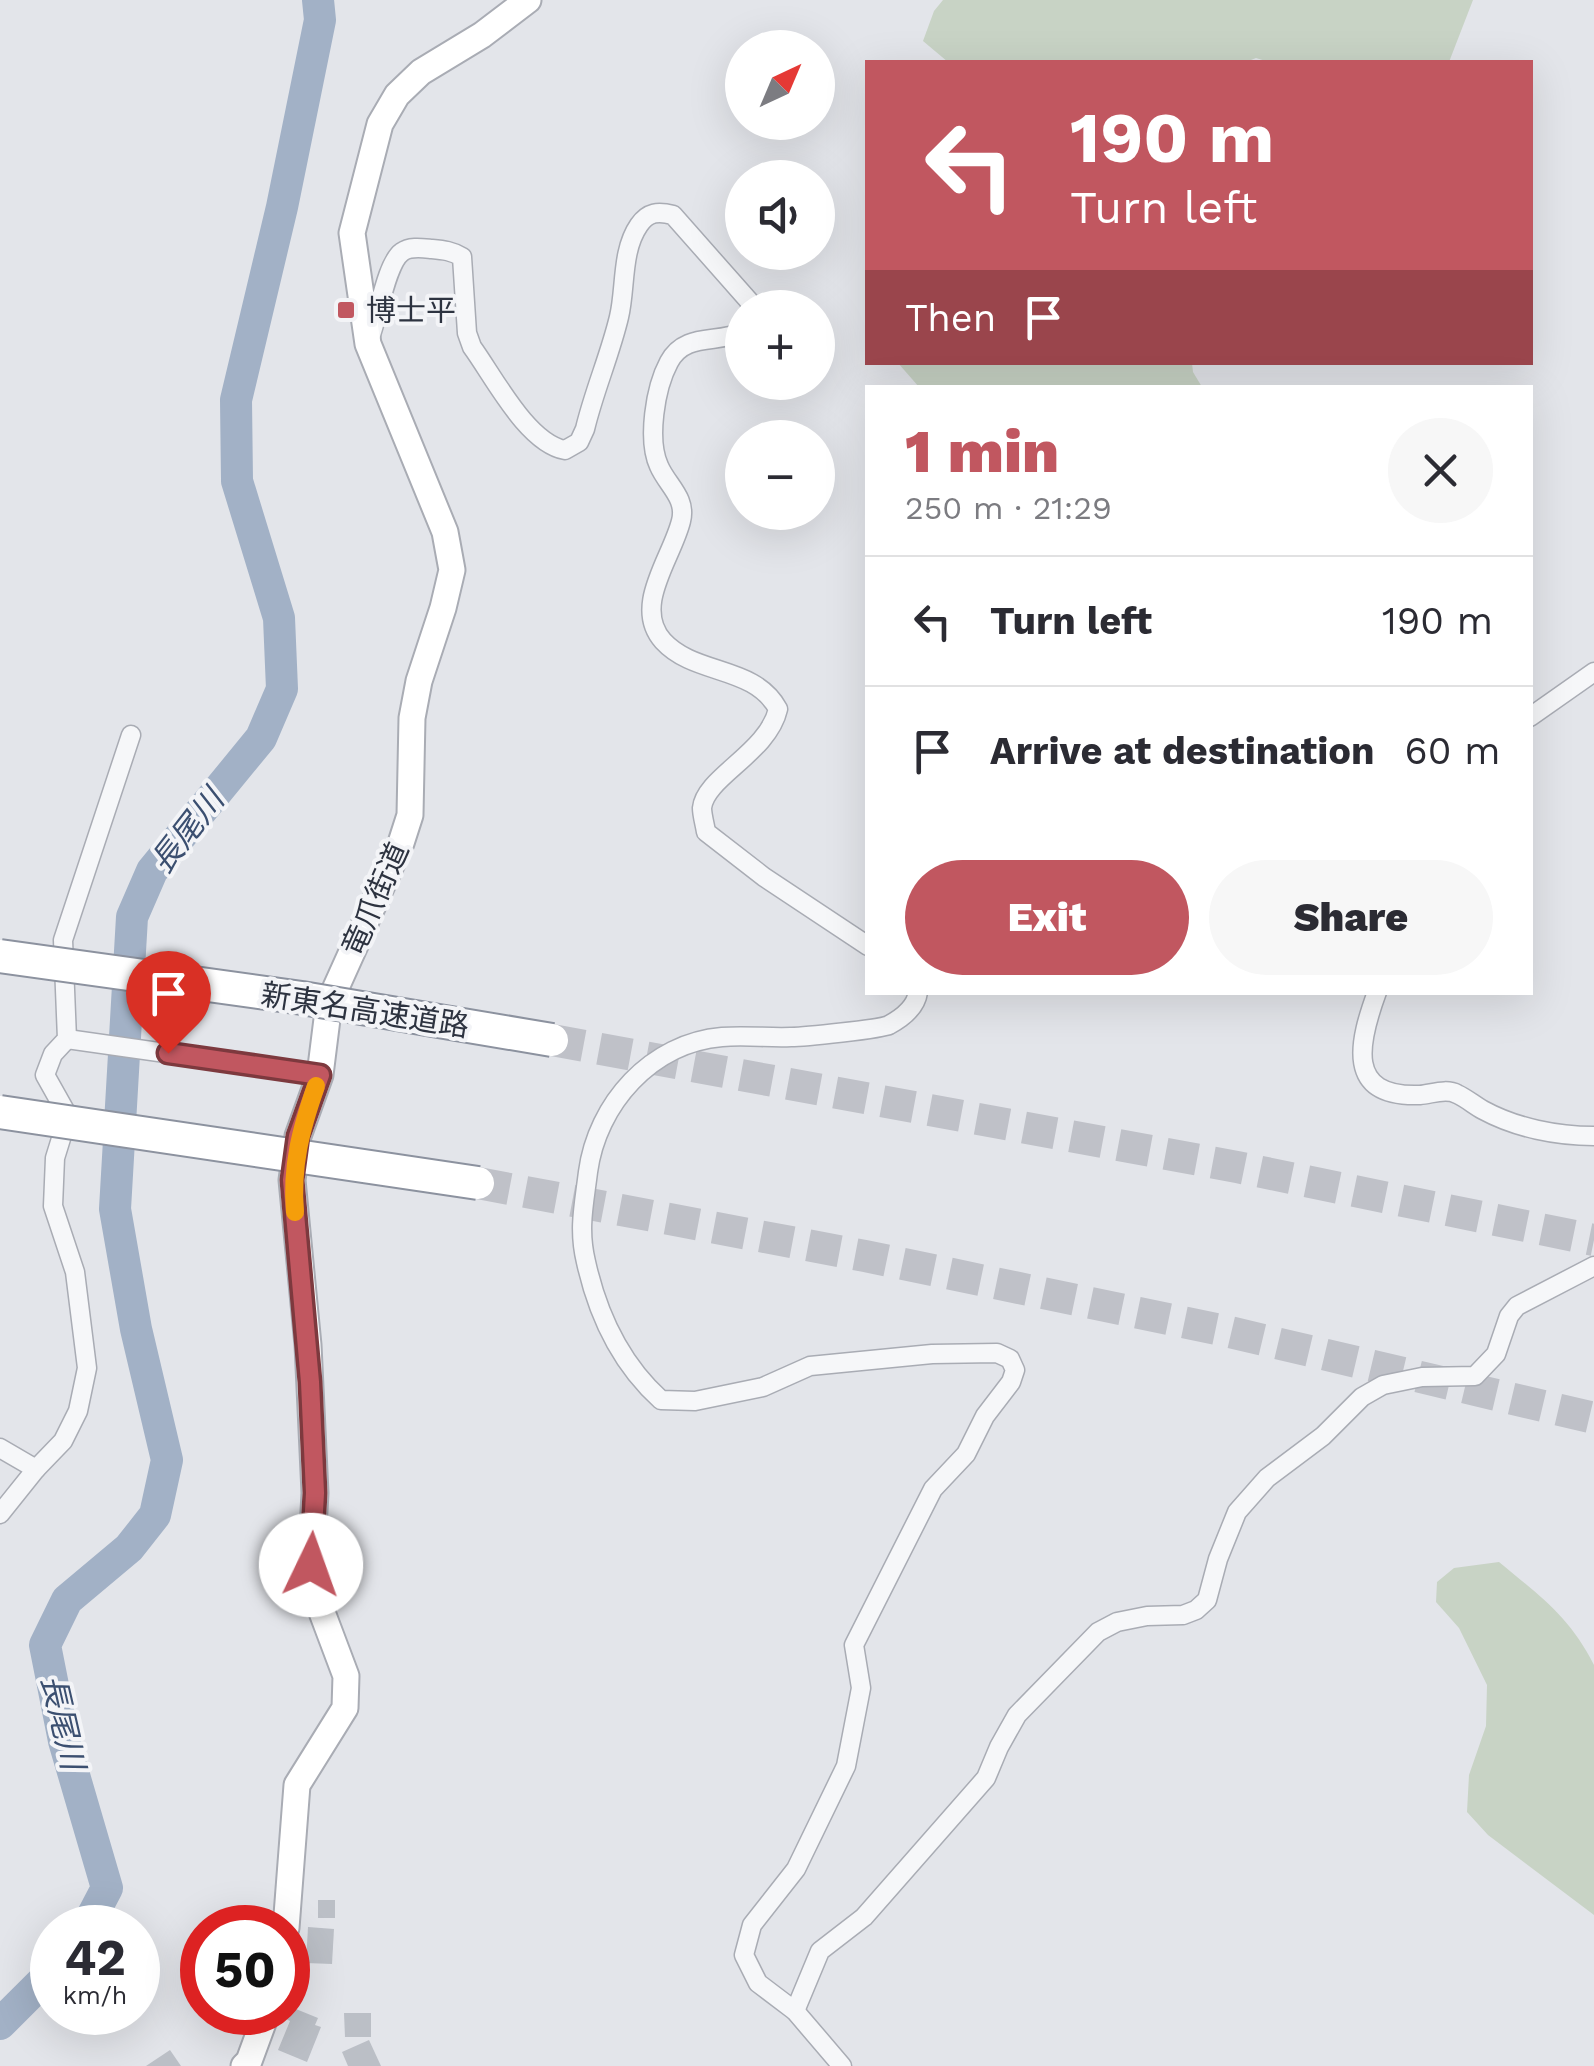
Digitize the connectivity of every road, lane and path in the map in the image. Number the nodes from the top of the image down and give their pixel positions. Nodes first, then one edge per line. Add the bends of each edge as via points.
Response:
1 (528, 0) edge
2 (738, 290) edge
3 (725, 336) edge
4 (368, 344) junction
5 (1594, 672) edge
6 (1533, 715) edge
7 (131, 734) dead end
8 (865, 944) edge
9 (0, 956) edge
10 (918, 995) edge
11 (1376, 995) edge
12 (68, 1040) junction
13 (552, 1040) tunnel mouth
14 (320, 1075) junction
15 (0, 1112) edge
16 (1594, 1136) edge
17 (478, 1184) tunnel mouth
18 (1594, 1266) edge
19 (0, 1448) edge
20 (33, 1473) junction
21 (0, 1514) edge
22 (288, 1905) edge
23 (795, 2012) junction
24 (259, 2035) edge
25 (247, 2064) edge
26 (842, 2066) edge

1 - 4 main road, 竜爪街道 via 420,72 380,124 352,233
2 - 4 street via 673,215 648,215 636,228 585,430 565,450 536,435 472,347 462,258 454,252 400,252
3 - 8 street via 686,344 669,361 652,421 658,466 679,496 682,518 651,603 652,624 665,644 757,684 778,709 765,736 710,788 702,808 706,832
4 - 14 main road, 竜爪街道 via 444,532 452,570 418,681 410,815 329,1002
5 - 6 street
7 - 12 street via 63,940
9 - 13 highway, 新東名高速道路, bridge
10 - 23 street via 906,1014 886,1027 722,1037 664,1053 612,1106 591,1147 580,1234 611,1340 661,1400 764,1387 810,1366 932,1354 997,1353 1014,1370 966,1454 933,1489 854,1645 860,1688 846,1766 796,1869 752,1925 744,1955 758,1983
11 - 16 street via 1362,1034 1361,1062 1388,1094 1453,1091 1486,1112 1553,1135
12 - 14 street
12 - 20 street via 45,1075 68,1116 55,1158 53,1206 74,1272 86,1368 78,1411 63,1441
14 - 22 main road, 竜爪街道 via 298,1136 292,1180 310,1382 311,1565 346,1676 345,1708 297,1785
15 - 17 highway, bridge
18 - 23 street via 1517,1306 1496,1354 1475,1376 1383,1385 1267,1478 1237,1512 1207,1600 1196,1610 1117,1622 1098,1632 1017,1715 986,1778 864,1917 820,1951
19 - 20 street
20 - 21 street
23 - 26 street
24 - 25 main road

